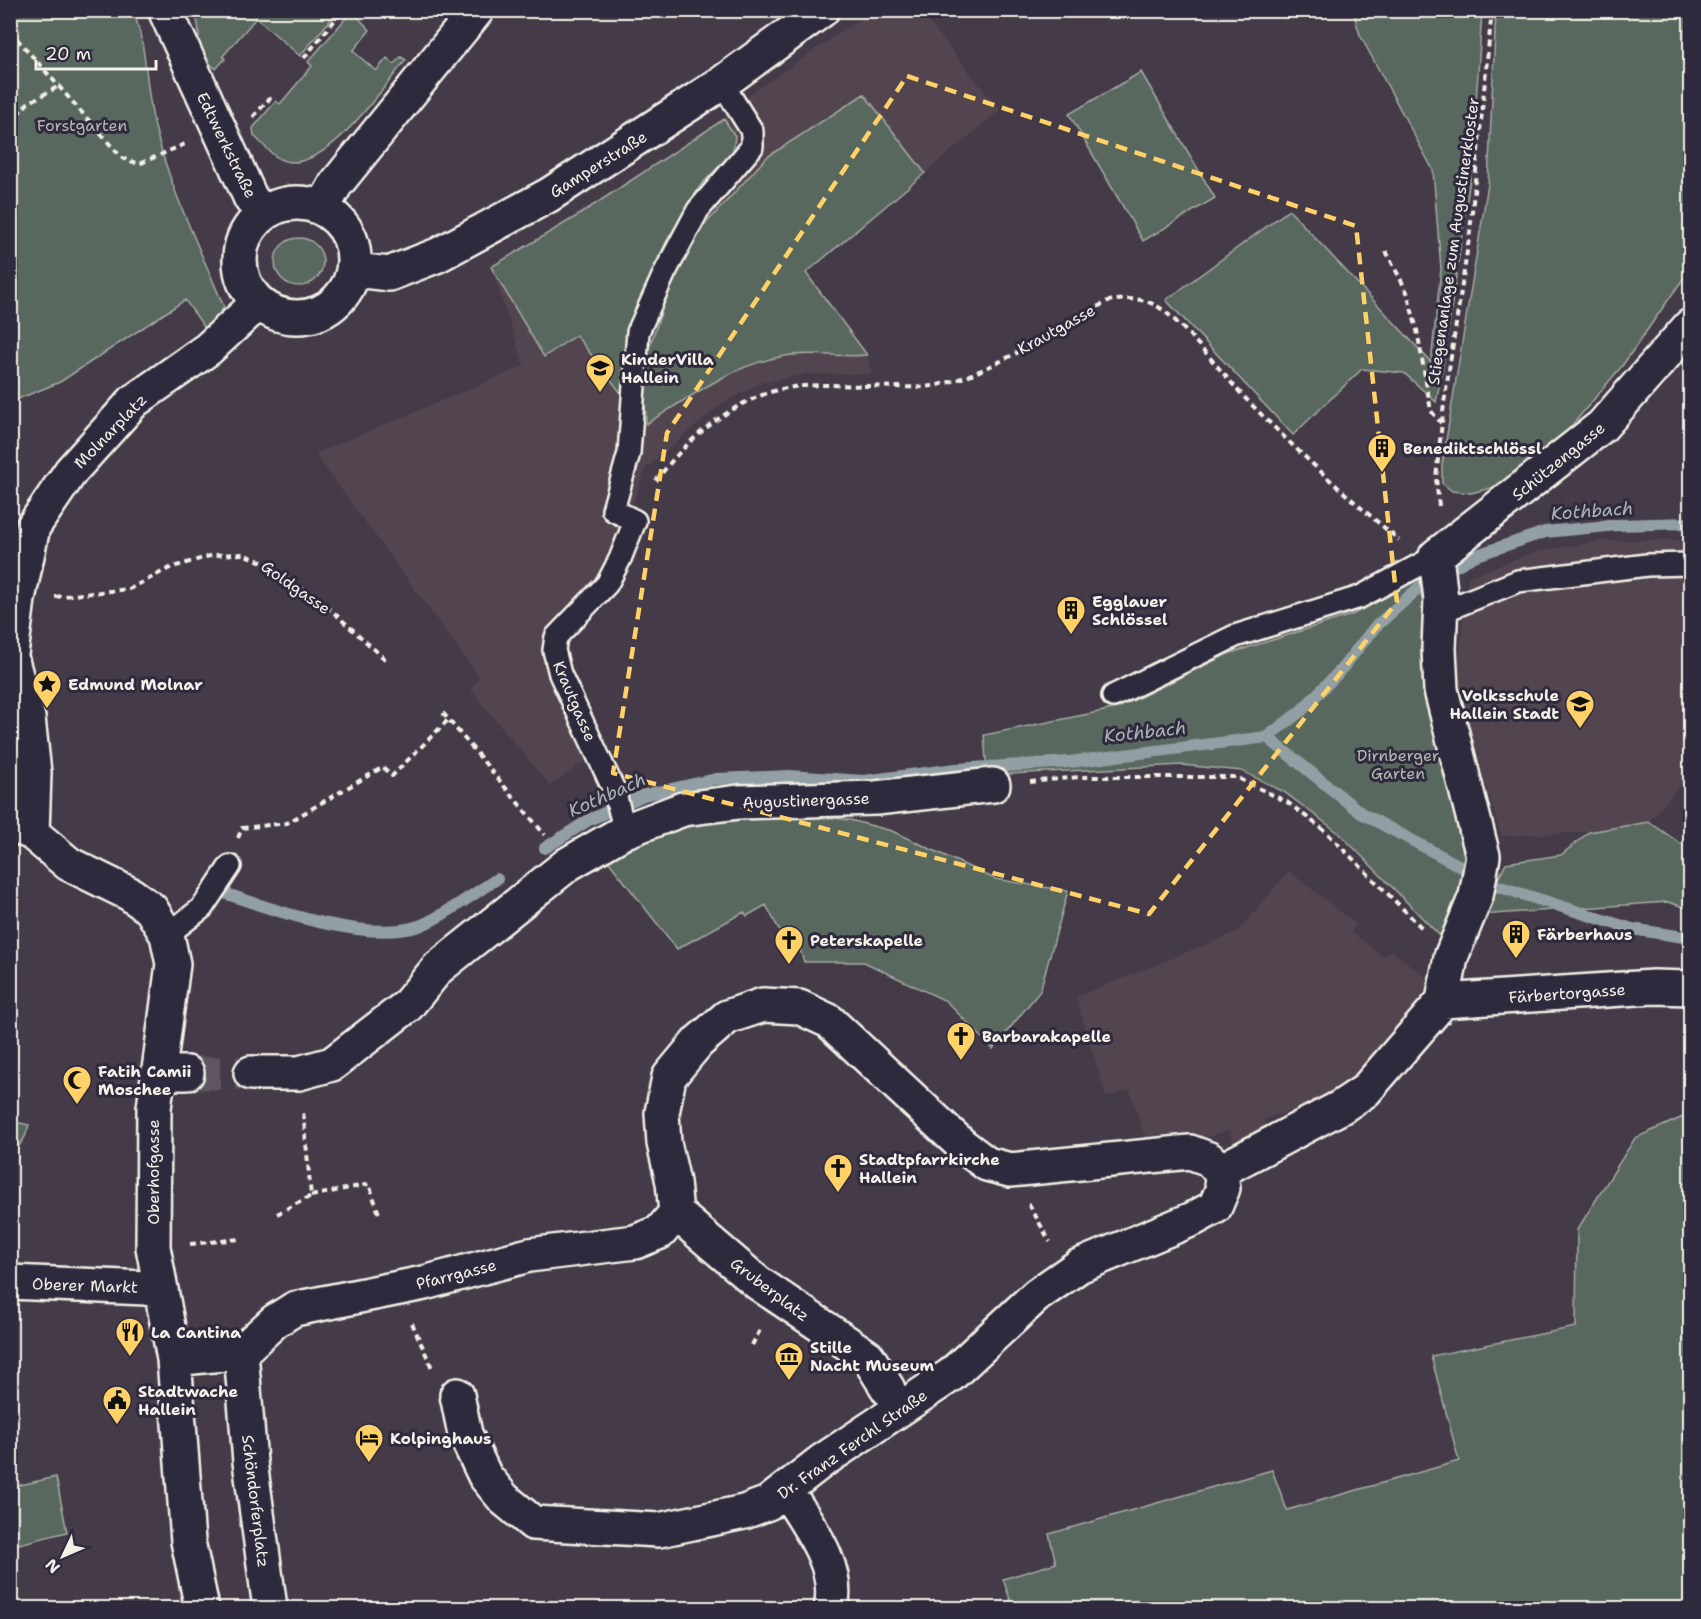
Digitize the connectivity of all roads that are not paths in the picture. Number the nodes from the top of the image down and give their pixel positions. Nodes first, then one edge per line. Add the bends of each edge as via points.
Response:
1 (165, 10) edge
2 (477, 10) edge
3 (822, 10) edge
4 (722, 83) junction
5 (323, 207) junction
6 (263, 212) junction
7 (355, 270) junction
8 (258, 303) junction
9 (1690, 326) edge
10 (1436, 556) junction
11 (1690, 564) edge
12 (14, 598) edge
13 (1441, 605) junction
14 (11, 661) edge
15 (1113, 696) dead end
16 (993, 785) road end
17 (623, 826) junction
18 (21, 828) edge
19 (69, 864) joint
20 (230, 866) dead end
21 (167, 935) junction
22 (1690, 988) edge
23 (1443, 1001) junction
24 (251, 1073) tunnel mouth
25 (1220, 1171) junction
26 (676, 1213) junction
27 (153, 1247) joint
28 (10, 1282) edge
29 (160, 1291) junction
30 (241, 1352) junction
31 (174, 1359) junction
32 (888, 1389) dead end
33 (457, 1395) road end
34 (786, 1490) junction
35 (202, 1608) edge
36 (270, 1608) edge
37 (831, 1608) edge

1 - 6 street, Edtwerkstraße via 251,199
2 - 5 street via 336,184
3 - 4 street, Gamperstraße
4 - 7 street, Gamperstraße via 549,195 438,255 389,274
4 - 17 lane, Krautgasse via 752,131 752,147 698,210 638,332 629,453 613,510 635,521 607,584 556,637 554,650 560,674 614,790
5 - 6 street via 279,204
5 - 7 street via 352,239
6 - 8 street via 246,231 238,254 243,281
7 - 8 street via 348,290 321,314 297,318 276,314
8 - 12 street, Molnarplatz via 208,349 134,401 71,471 33,527
9 - 10 street, Schützengasse via 1602,426
10 - 13 street
10 - 15 lane via 1360,597 1235,636
11 - 13 lane via 1647,565 1518,581
12 - 14 street, Molnarplatz
13 - 23 street via 1441,690 1483,856 1476,896 1451,957
14 - 18 street, Molnarplatz via 29,729 34,773
16 - 17 street, Augustinergasse via 876,798 727,804 682,810
17 - 24 street, Augustinergasse via 559,871 438,968 407,1006 332,1064 299,1073
18 - 19 street, Molnarplatz
19 - 21 street, Oberhofgasse via 130,894 151,909
20 - 21 lane via 202,908
21 - 27 street, Oberhofgasse via 173,964 173,1073 154,1108
22 - 23 street, Färbertorgasse
23 - 25 street via 1365,1091
25 - 26 street via 1209,1159 1190,1152 1048,1168 1010,1170 987,1164 829,1021 799,1007 763,1005 727,1017 698,1042 669,1077 662,1113
25 - 34 street, Dr. Franz Ferchl Straße via 1223,1188 1215,1207 1079,1266 1037,1295 951,1375 822,1461
26 - 30 street, Pfarrgasse via 660,1232 635,1242 529,1255 294,1309
26 - 32 street, Gruberplatz via 758,1283 868,1357
27 - 29 street, Oberer Markt
28 - 29 street, Oberer Markt
29 - 31 street, Oberer Markt
30 - 31 street
30 - 36 street, Schöndorferplatz via 250,1462
31 - 35 street via 188,1541
33 - 34 street, Dr. Franz Ferchl Straße via 465,1434 485,1476 504,1499 533,1523 659,1530 744,1512 768,1503
34 - 37 street via 816,1538 828,1566 833,1586

